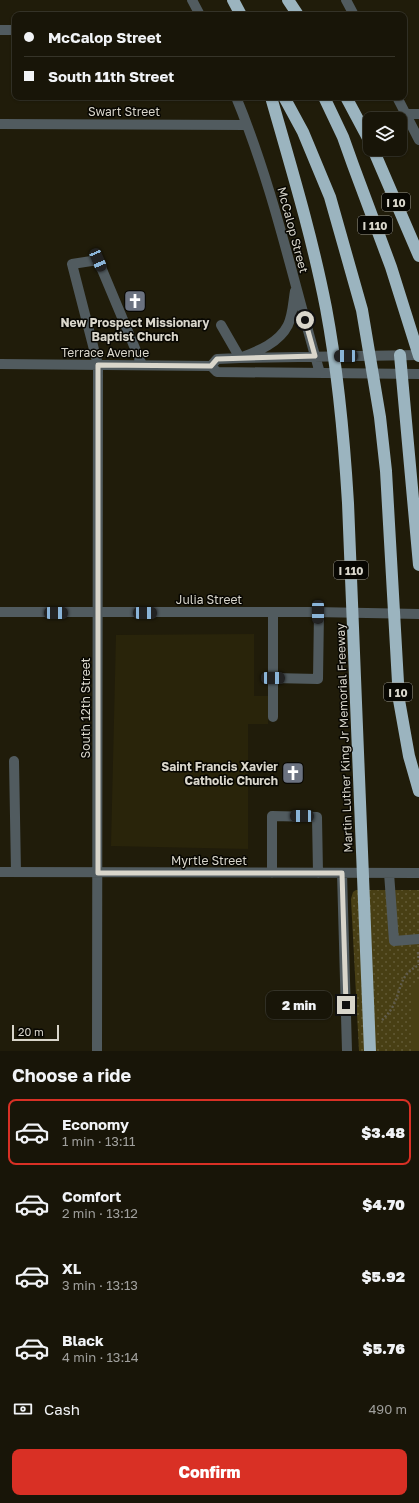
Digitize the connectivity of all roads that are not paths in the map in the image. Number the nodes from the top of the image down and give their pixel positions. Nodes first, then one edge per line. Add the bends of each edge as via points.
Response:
1 (192, 0) edge
2 (233, 0) edge
3 (282, 0) edge
4 (288, 0) edge
5 (346, 0) edge
6 (198, 12) edge
7 (239, 12) edge
8 (287, 12) edge
9 (296, 12) edge
10 (352, 12) edge
11 (0, 30) edge
12 (12, 30) edge
13 (237, 100) edge
14 (272, 100) edge
15 (286, 100) edge
16 (325, 100) edge
17 (348, 100) edge
18 (398, 100) edge
19 (404, 112) edge
20 (407, 114) edge
21 (419, 114) edge
22 (407, 118) edge
23 (0, 124) edge
24 (247, 124) junction
25 (363, 129) edge
26 (419, 140) edge
27 (376, 156) edge
28 (419, 256) edge
29 (295, 287) junction
30 (222, 326) dead end
31 (400, 355) junction
32 (315, 356) junction
33 (419, 356) edge
34 (240, 358) junction
35 (0, 364) edge
36 (98, 365) junction
37 (142, 365) junction
38 (211, 366) junction
39 (320, 373) junction
40 (402, 374) junction
41 (419, 374) edge
42 (419, 565) edge
43 (0, 612) edge
44 (273, 612) junction
45 (318, 612) junction
46 (98, 613) junction
47 (419, 614) edge
48 (273, 678) junction
49 (273, 717) dead end
50 (14, 761) dead end
51 (419, 791) edge
52 (0, 872) edge
53 (16, 872) junction
54 (272, 872) junction
55 (98, 873) junction
56 (318, 873) junction
57 (342, 873) junction
58 (389, 873) junction
59 (419, 873) edge
60 (419, 939) edge
61 (97, 1051) edge
62 (347, 1051) edge
63 (370, 1051) edge

1 - 6 street
2 - 7 highway
3 - 8 highway
4 - 9 highway
5 - 10 street
11 - 12 street
13 - 24 street, McCalop Street
14 - 63 highway, Martin Luther King Jr Memorial Freeway / I 110, bridge via 294,174 320,281 342,420 348,503
15 - 51 highway, I 10, bridge via 303,132 330,197 362,310 380,417 386,472 399,700 409,756
16 - 33 highway, I 110, bridge via 391,267
17 - 25 highway
18 - 19 street
20 - 21 street
22 - 26 street
23 - 24 street, Swart Street
24 - 29 street, McCalop Street via 269,190
27 - 28 highway, I 10
29 - 32 street, McCalop Street
29 - 34 street via 288,326 268,346
30 - 34 street
31 - 32 street, Terrace Avenue
31 - 33 street, Terrace Avenue
31 - 40 highway
32 - 34 street, Terrace Avenue
32 - 39 street, McCalop Street
34 - 38 street, Terrace Avenue via 217,359
35 - 36 street, Terrace Avenue
36 - 37 street, Terrace Avenue
36 - 37 street, South 12th Street via 72,264 98,260
36 - 46 street, South 12th Street
37 - 38 street, Terrace Avenue
38 - 39 street, Terrace Avenue via 217,372
39 - 40 street, Terrace Avenue
40 - 41 street, Terrace Avenue
40 - 42 highway
43 - 46 street, Julia Street
44 - 45 street, Julia Street
44 - 46 street, Julia Street
44 - 48 street
45 - 47 street, Julia Street
45 - 48 street via 318,679
46 - 55 street, South 12th Street
48 - 49 street
50 - 53 street
52 - 53 street, Myrtle Street
53 - 55 street, Myrtle Street
54 - 55 street, Myrtle Street
54 - 56 street, Myrtle Street
54 - 56 street via 272,816 317,817
55 - 61 street, South 12th Street
56 - 57 street, Myrtle Street
57 - 58 street, Myrtle Street
57 - 62 street
58 - 59 street, Myrtle Street
58 - 60 street via 394,941

